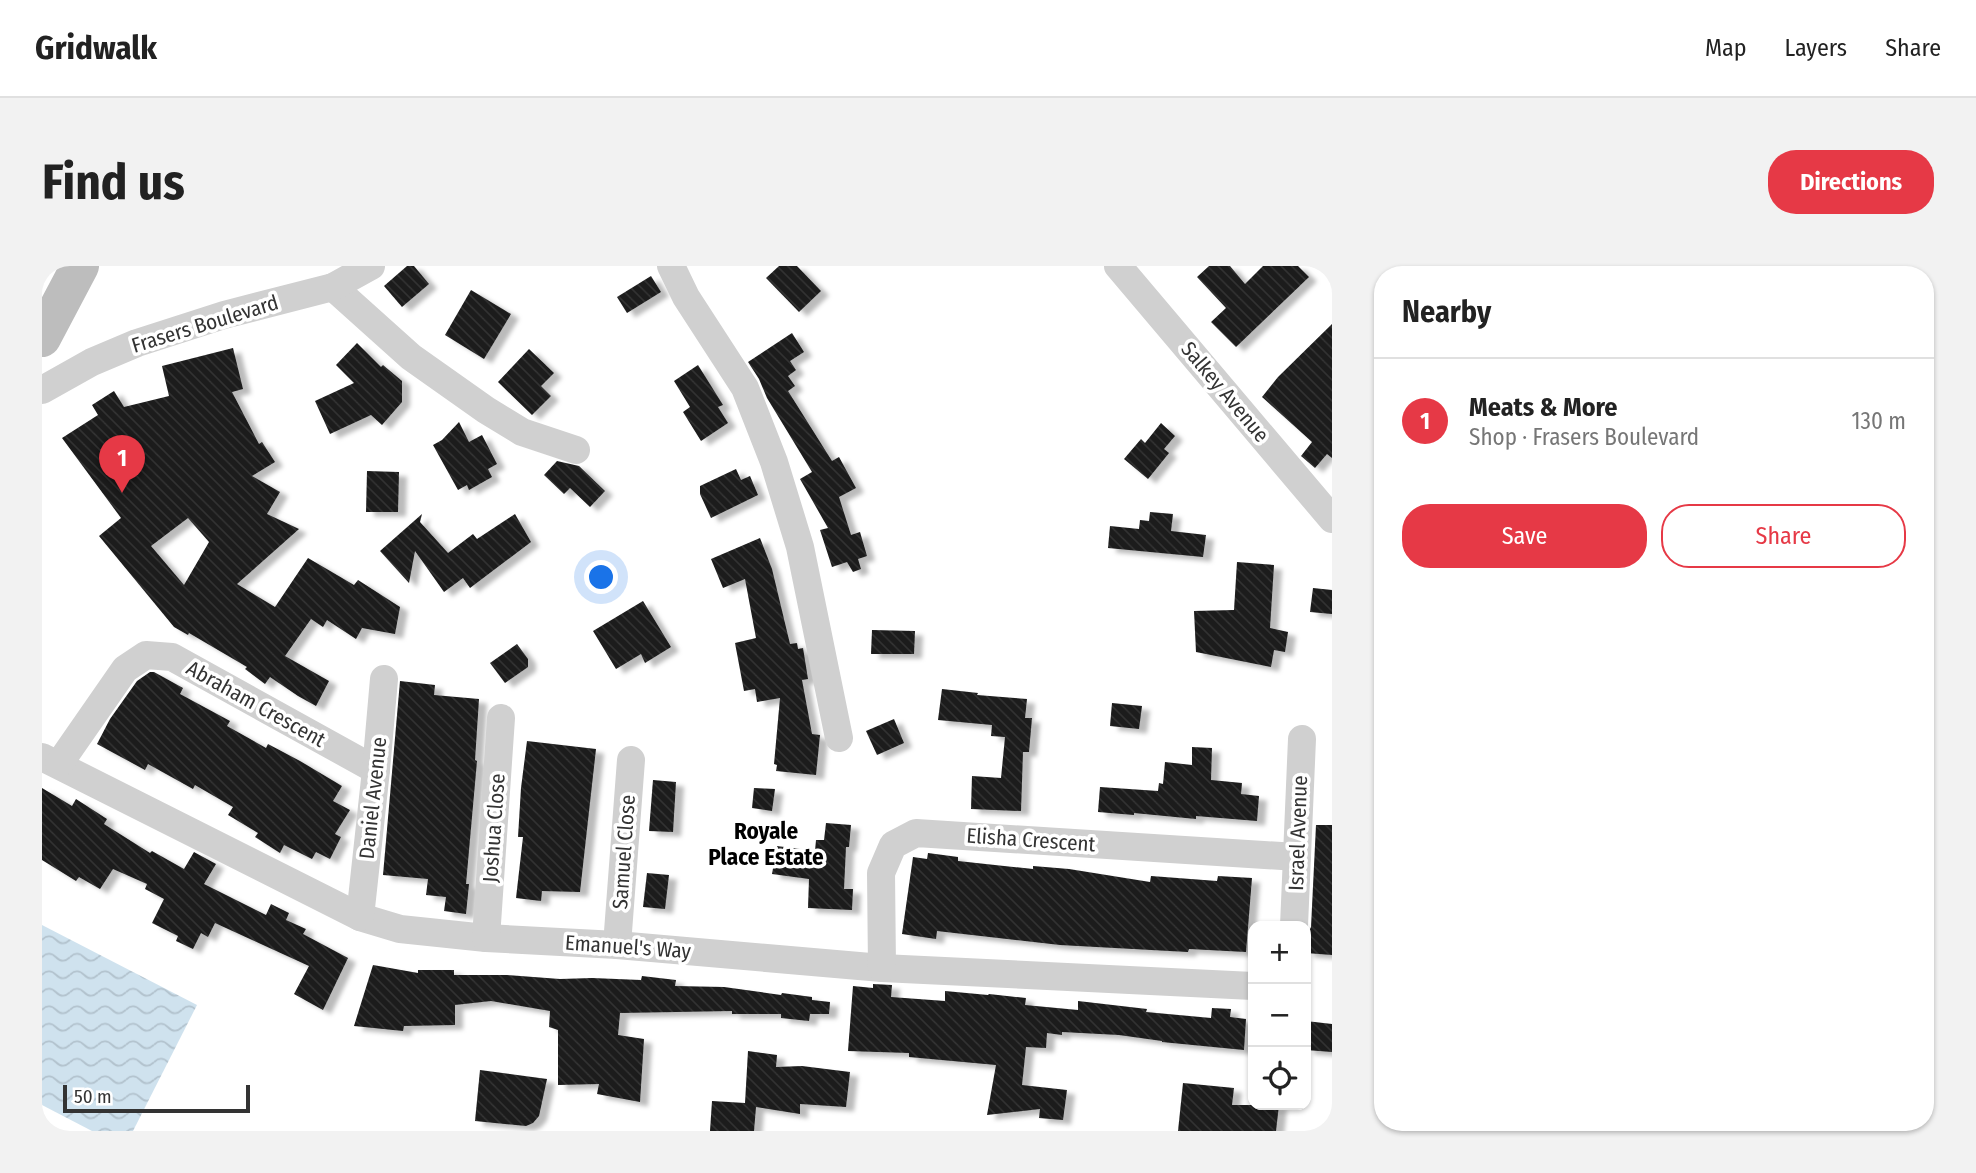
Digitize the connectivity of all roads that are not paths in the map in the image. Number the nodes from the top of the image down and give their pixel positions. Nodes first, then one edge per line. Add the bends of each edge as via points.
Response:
1 (80, 266) edge
2 (370, 266) edge
3 (671, 266) edge
4 (1118, 266) edge
5 (334, 288) junction
6 (42, 338) edge
7 (42, 390) edge
8 (576, 450) dead end
9 (1332, 519) edge
10 (384, 679) dead end
11 (501, 718) dead end
12 (839, 738) dead end
13 (1302, 739) dead end
14 (51, 760) edge
15 (631, 760) dead end
16 (376, 770) junction
17 (1297, 857) junction
18 (360, 917) junction
19 (1294, 921) edge
20 (486, 938) junction
21 (617, 944) junction
22 (882, 968) junction
23 (1248, 986) edge

1 - 6 main road
2 - 5 street, Frasers Boulevard
3 - 12 street via 745,388 774,462 800,547
4 - 9 street, Salkey Avenue
5 - 7 street, Frasers Boulevard via 224,315 137,343
5 - 8 street via 411,357 486,410 522,432
10 - 16 street, Daniel Avenue
11 - 20 street, Joshua Close
13 - 17 street, Israel Avenue
14 - 16 street, Abraham Crescent via 125,669 146,655 172,657
14 - 18 street, Emanuel's Way
15 - 21 street, Samuel Close
16 - 18 street, Daniel Avenue
17 - 19 street, Israel Avenue
17 - 22 street, Elisha Crescent via 916,833 893,845 881,873
18 - 20 street, Emanuel's Way via 400,929
20 - 21 street, Emanuel's Way
21 - 22 street, Emanuel's Way
22 - 23 street, Emanuel's Way

